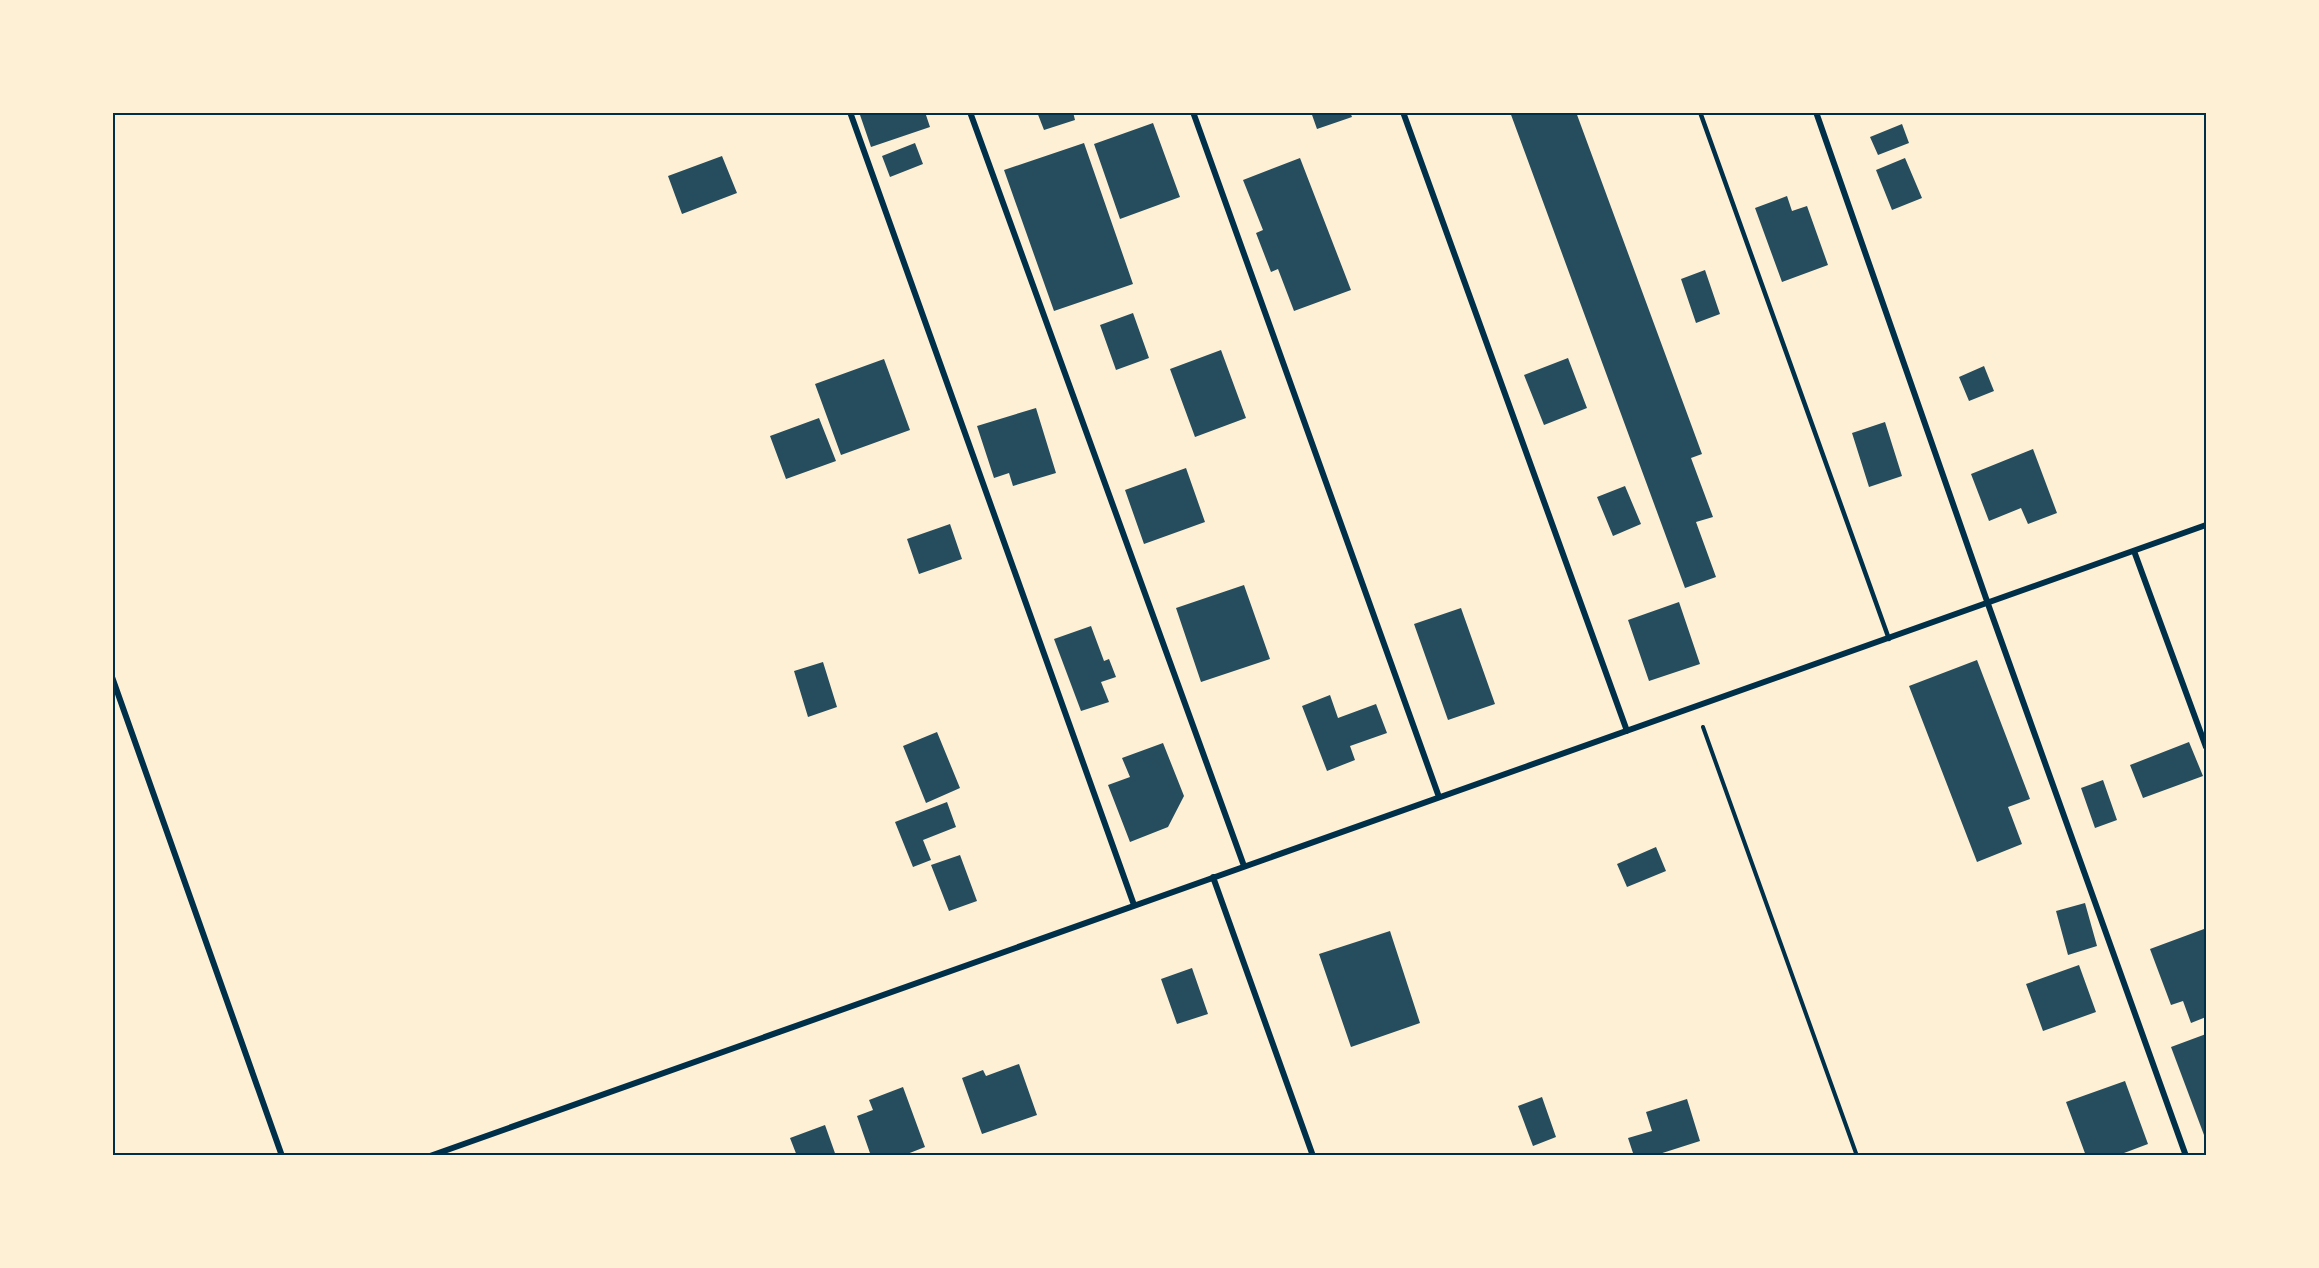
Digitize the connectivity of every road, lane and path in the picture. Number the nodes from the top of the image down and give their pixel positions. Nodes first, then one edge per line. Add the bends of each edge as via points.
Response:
1 (850, 112) edge
2 (970, 112) edge
3 (1193, 112) edge
4 (1403, 112) edge
5 (1700, 112) edge
6 (1816, 112) edge
7 (2206, 525) edge
8 (2134, 551) junction
9 (1988, 604) junction
10 (1888, 639) junction
11 (112, 677) edge
12 (1695, 707) junction
13 (1627, 731) junction
14 (2206, 747) edge
15 (1439, 798) junction
16 (1244, 866) junction
17 (1213, 877) junction
18 (1134, 905) junction
19 (444, 1153) edge
20 (282, 1155) edge
21 (430, 1155) edge
22 (1313, 1155) edge
23 (1857, 1155) edge
24 (2186, 1155) edge

1 - 18 street
2 - 16 street
3 - 15 street
4 - 13 street
5 - 10 lane
6 - 9 street
7 - 8 street
8 - 9 street
8 - 14 street
9 - 10 street
9 - 24 street
10 - 12 street
11 - 20 street
12 - 13 street
12 - 23 path
13 - 15 street
15 - 16 street
16 - 17 street
17 - 18 street
17 - 22 street
18 - 19 street
19 - 21 street

